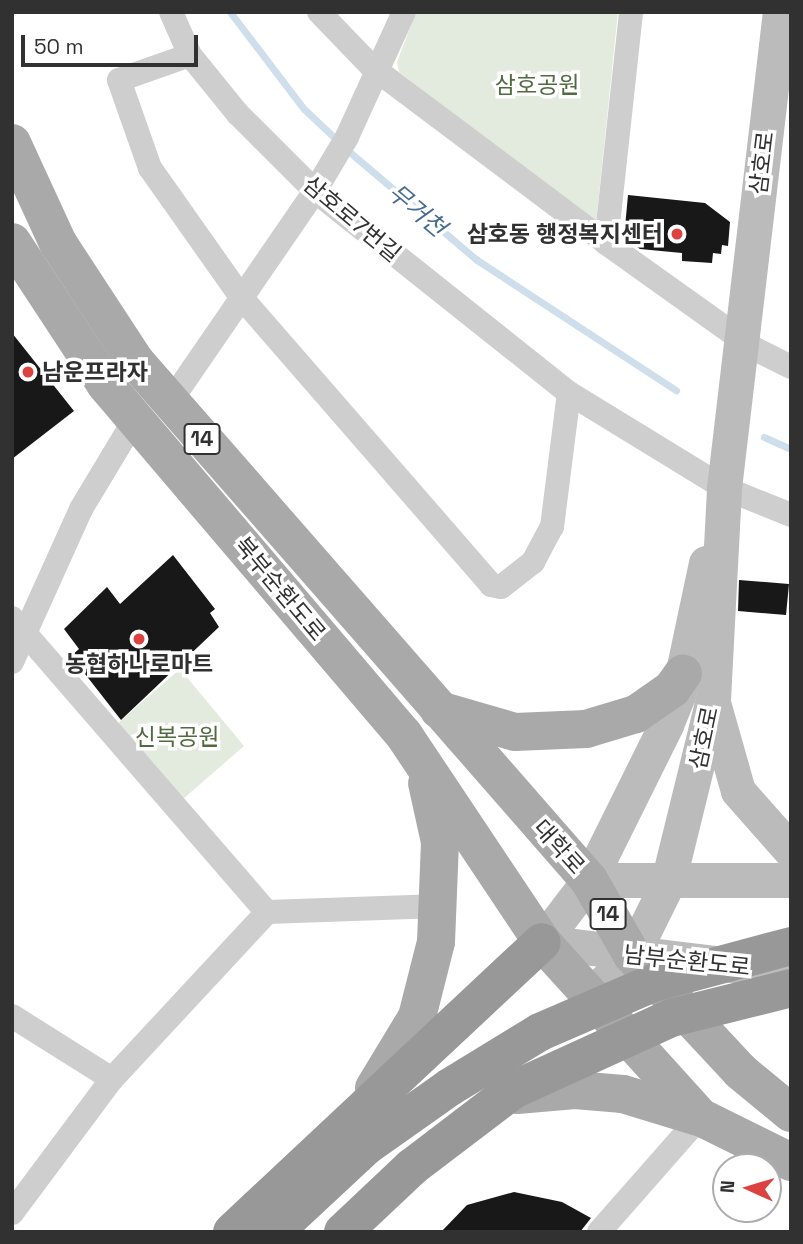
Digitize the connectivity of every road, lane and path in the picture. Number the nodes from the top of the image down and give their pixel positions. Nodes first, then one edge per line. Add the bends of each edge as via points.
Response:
1 (171, 12) edge
2 (319, 12) edge
3 (404, 12) edge
4 (631, 12) edge
5 (780, 12) edge
6 (190, 55) junction
7 (781, 93) edge
8 (12, 143) edge
9 (315, 191) junction
10 (12, 243) edge
11 (606, 243) junction
12 (241, 297) junction
13 (741, 348) junction
14 (791, 367) edge
15 (569, 393) junction
16 (170, 402) junction
17 (135, 419) junction
18 (724, 488) junction
19 (791, 515) edge
20 (20, 626) edge
21 (12, 662) edge
22 (683, 673) junction
23 (713, 699) junction
24 (433, 707) junction
25 (422, 760) junction
26 (791, 851) edge
27 (589, 880) junction
28 (791, 880) edge
29 (668, 882) junction
30 (440, 906) junction
31 (267, 912) junction
32 (542, 942) junction
33 (791, 946) edge
34 (632, 955) junction
35 (791, 972) edge
36 (791, 988) edge
37 (590, 996) junction
38 (12, 1016) edge
39 (112, 1079) junction
40 (517, 1096) junction
41 (791, 1114) edge
42 (353, 1116) junction
43 (700, 1117) junction
44 (791, 1162) edge
45 (12, 1213) edge
46 (232, 1232) edge
47 (274, 1232) edge
48 (343, 1232) edge
49 (369, 1232) edge
50 (599, 1232) edge

1 - 6 street, 삼호로7번길
2 - 11 street via 372,67
3 - 9 street
4 - 11 street
5 - 7 main road, 삼호로
6 - 9 street, 삼호로7번길 via 238,114
6 - 12 street via 120,80 150,168
7 - 13 main road, 삼호로
8 - 16 main road, 북부순환도로 / 14 via 58,243 129,352
9 - 12 street
9 - 15 street, 삼호로7번길
10 - 17 main road, 북부순환도로 / 14 via 62,325
11 - 13 street
12 - 15 street via 491,585 500,587 533,562 552,527
12 - 16 street
13 - 14 street
13 - 18 main road, 삼호로
15 - 18 street, 삼호로7번길
16 - 24 main road, 북부순환도로 / 14
17 - 20 street
17 - 25 main road, 북부순환도로 / 14
18 - 19 street, 삼호로7번길
18 - 22 main road, 삼호로
18 - 23 main road, 삼호로
20 - 21 street
20 - 31 street
22 - 24 main road via 673,689 636,715 586,729 515,732 485,727
22 - 27 main road, 삼호로 via 666,725
23 - 26 main road via 738,791
23 - 29 main road, 삼호로
24 - 27 main road, 대학로 / 14
25 - 30 main road via 440,842
25 - 32 main road, 북부순환도로 / 14
27 - 29 main road
27 - 32 main road, 삼호로
27 - 34 main road, 대학로 / 14
28 - 29 main road
29 - 34 main road, 삼호로
30 - 31 street
30 - 42 main road via 417,1017
31 - 39 street
32 - 34 main road, 남부순환도로
32 - 37 main road, 14
32 - 42 highway
33 - 47 highway via 653,983 540,1032 365,1147
34 - 35 main road, 남부순환도로
34 - 37 main road, 삼호로
34 - 41 main road, 대학로 / 14 via 740,1071
36 - 48 highway via 671,1018 513,1090 412,1167
37 - 40 highway
37 - 43 main road, 14
38 - 39 street
39 - 45 street
40 - 43 main road via 623,1094
40 - 49 highway
42 - 46 highway
43 - 44 main road, 14
43 - 50 street

